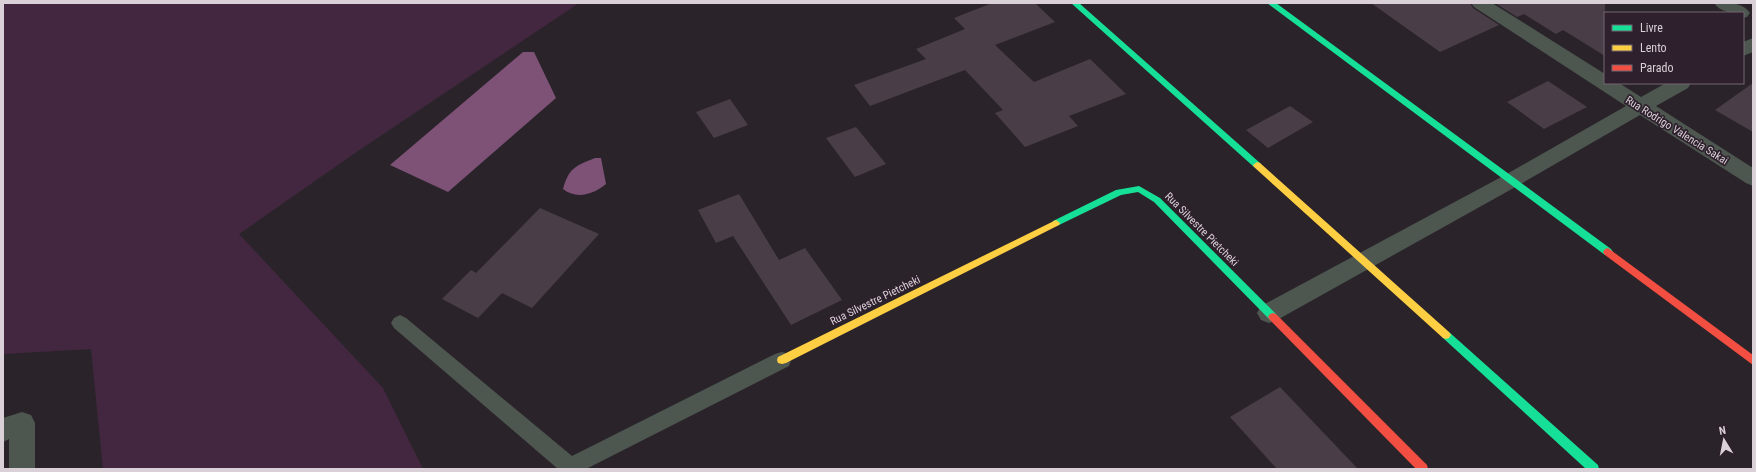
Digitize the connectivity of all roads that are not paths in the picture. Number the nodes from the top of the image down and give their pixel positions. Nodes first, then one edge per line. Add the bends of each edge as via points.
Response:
1 (1075, 3) edge
2 (1271, 3) edge
3 (1480, 3) edge
4 (1723, 3) edge
5 (1739, 12) edge
6 (1744, 15) edge
7 (1753, 20) edge
8 (1753, 44) edge
9 (1744, 49) edge
10 (1604, 83) edge
11 (1605, 84) edge
12 (1679, 84) edge
13 (1639, 106) junction
14 (1753, 178) edge
15 (1512, 180) junction
16 (1363, 260) junction
17 (1269, 313) junction
18 (400, 323) dead end
19 (782, 360) joint
20 (1753, 361) edge
21 (3, 430) edge
22 (572, 468) edge
23 (22, 469) edge
24 (1423, 469) edge
25 (1594, 469) edge

1 - 16 street
2 - 15 street
3 - 10 street, Rua Rodrigo Valencia Sakai
4 - 5 street
6 - 7 street
8 - 9 street
11 - 13 street, Rua Rodrigo Valencia Sakai
12 - 13 street
13 - 14 street, Rua Rodrigo Valencia Sakai
13 - 15 street
15 - 16 street
15 - 20 street
16 - 17 street
16 - 25 street
17 - 19 street, Rua Silvestre Pietcheki via 1157,200 1139,189 1119,192
17 - 24 street, Rua Silvestre Pietcheki
18 - 22 lane
19 - 22 lane
21 - 23 street via 22,423

